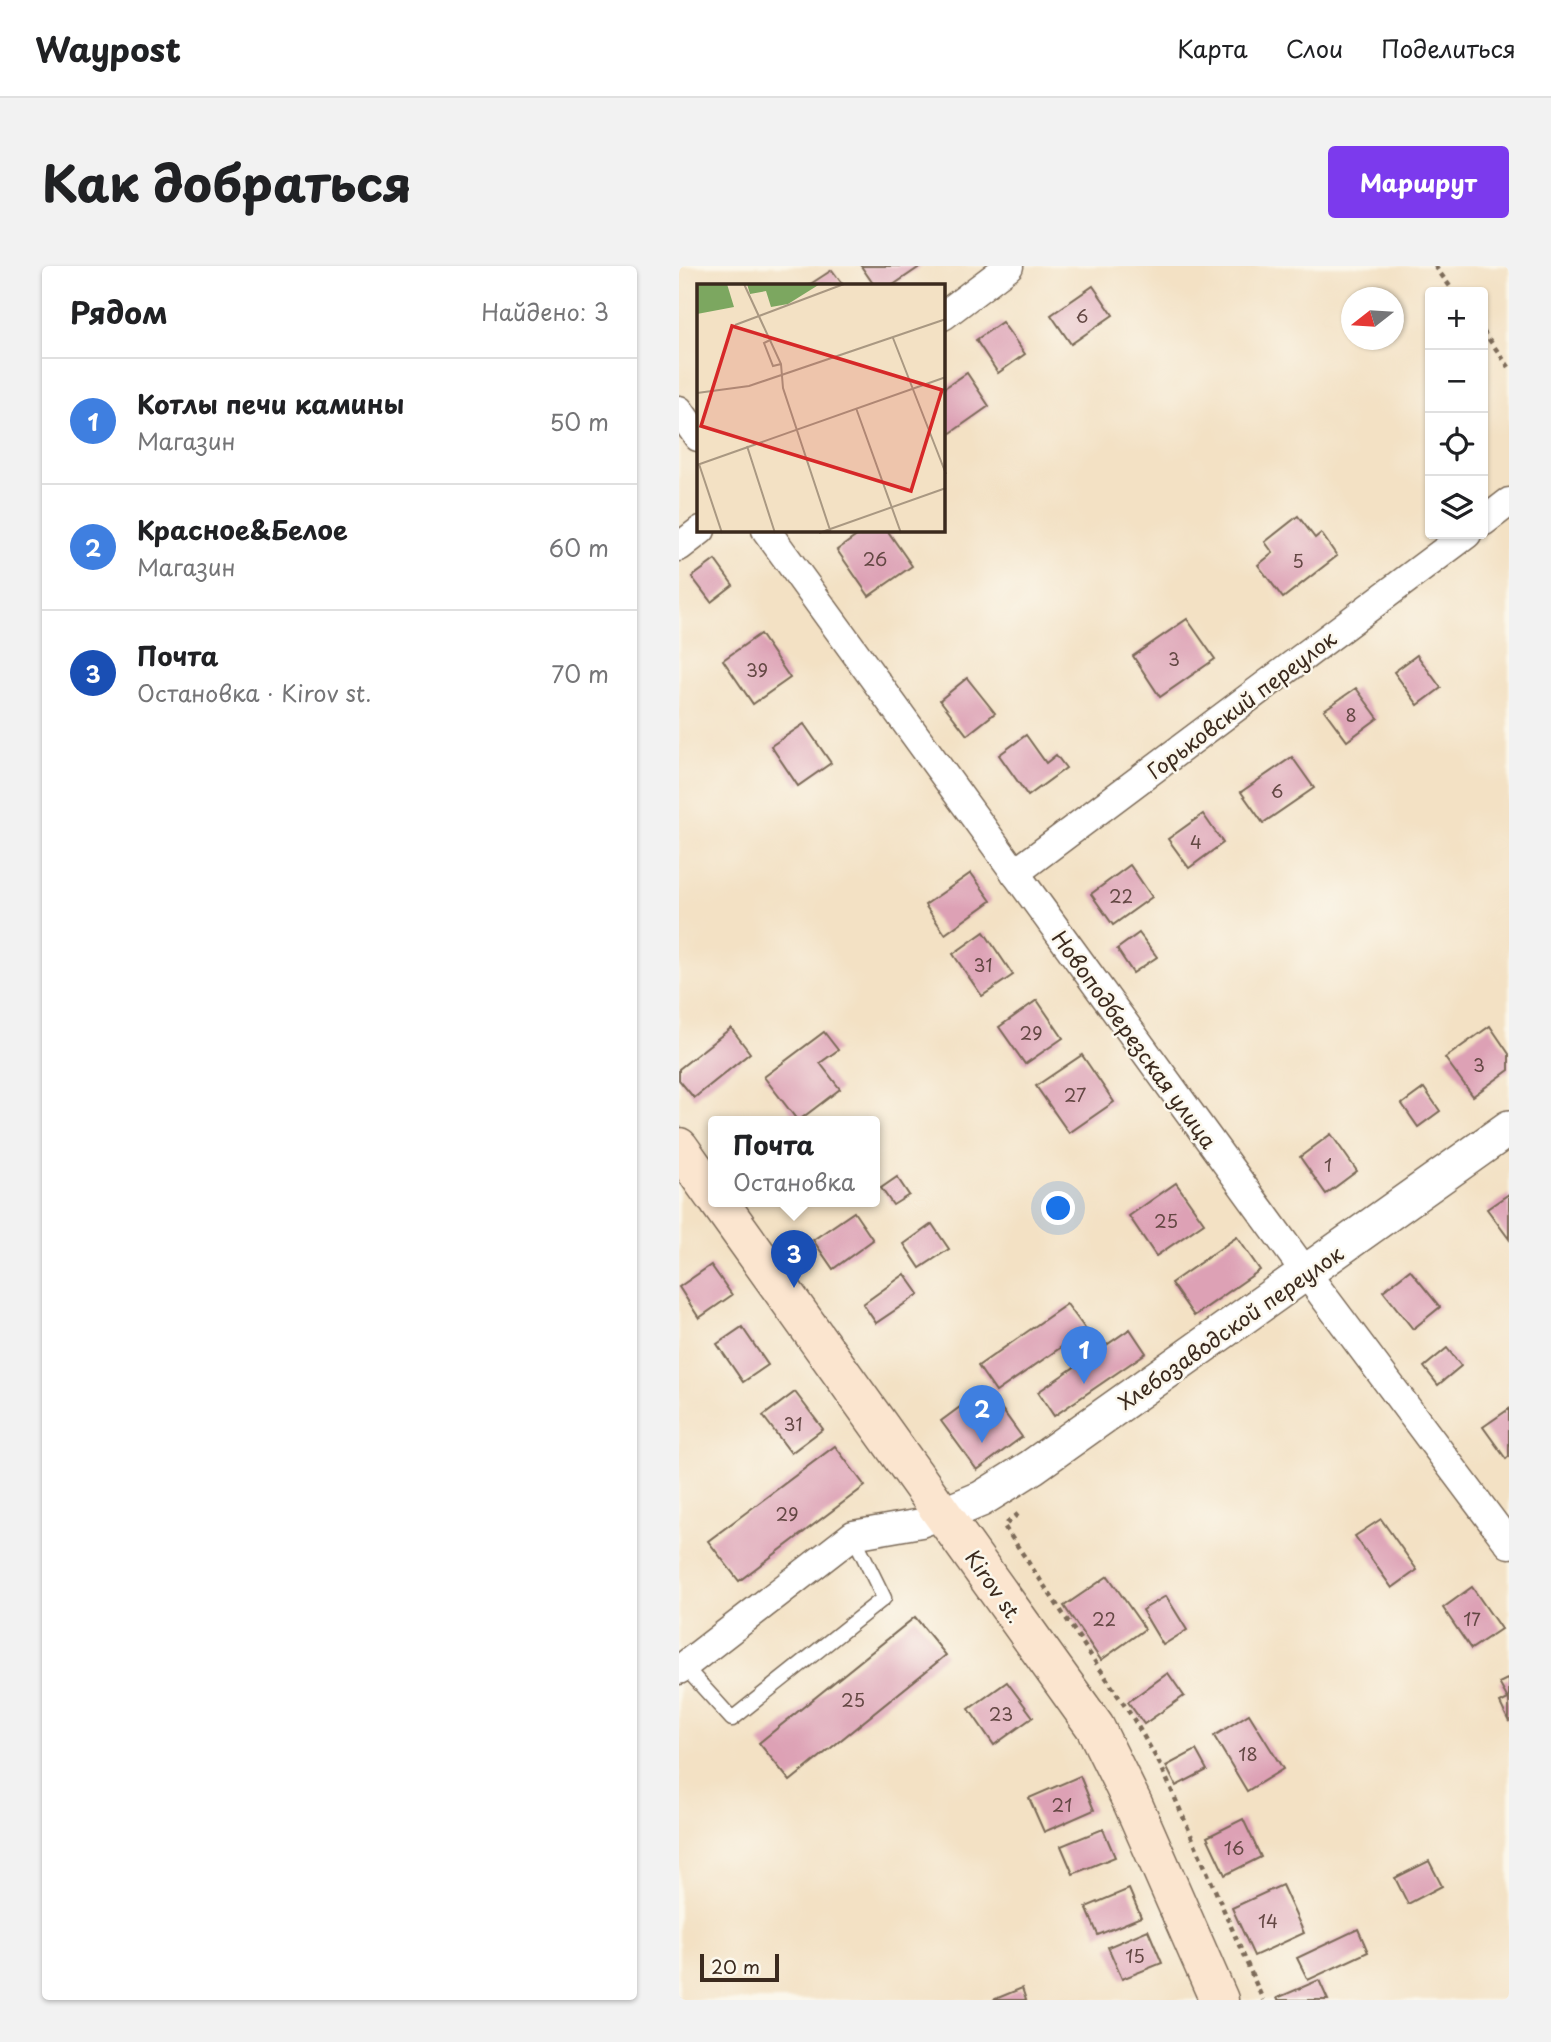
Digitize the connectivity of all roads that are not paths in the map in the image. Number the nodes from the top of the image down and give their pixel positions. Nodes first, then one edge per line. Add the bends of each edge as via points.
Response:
1 (1009, 266) edge
2 (945, 314) edge
3 (679, 410) edge
4 (697, 436) edge
5 (1509, 502) edge
6 (1488, 518) edge
7 (698, 532) edge
8 (767, 532) edge
9 (1460, 539) edge
10 (679, 547) edge
11 (1015, 873) junction
12 (1509, 1128) edge
13 (679, 1147) edge
14 (708, 1188) edge
15 (723, 1207) edge
16 (1305, 1273) junction
17 (945, 1514) junction
18 (853, 1535) junction
19 (1509, 1544) edge
20 (681, 1668) edge
21 (1219, 2000) edge

1 - 2 street
3 - 4 street
5 - 6 street
7 - 10 street
8 - 11 street, Новоподберезская улица
9 - 11 street, Горьковский переулок
11 - 16 street, Новоподберезская улица
12 - 16 street, Хлебозаводской переулок
13 - 14 main road
15 - 17 main road, Kirov st.
16 - 17 street, Хлебозаводской переулок via 1032,1467 981,1499
16 - 19 street, Новоподберезская улица
17 - 18 street
17 - 21 main road, Kirov st. via 1095,1727
18 - 20 street
18 - 20 lane via 884,1598 732,1719

